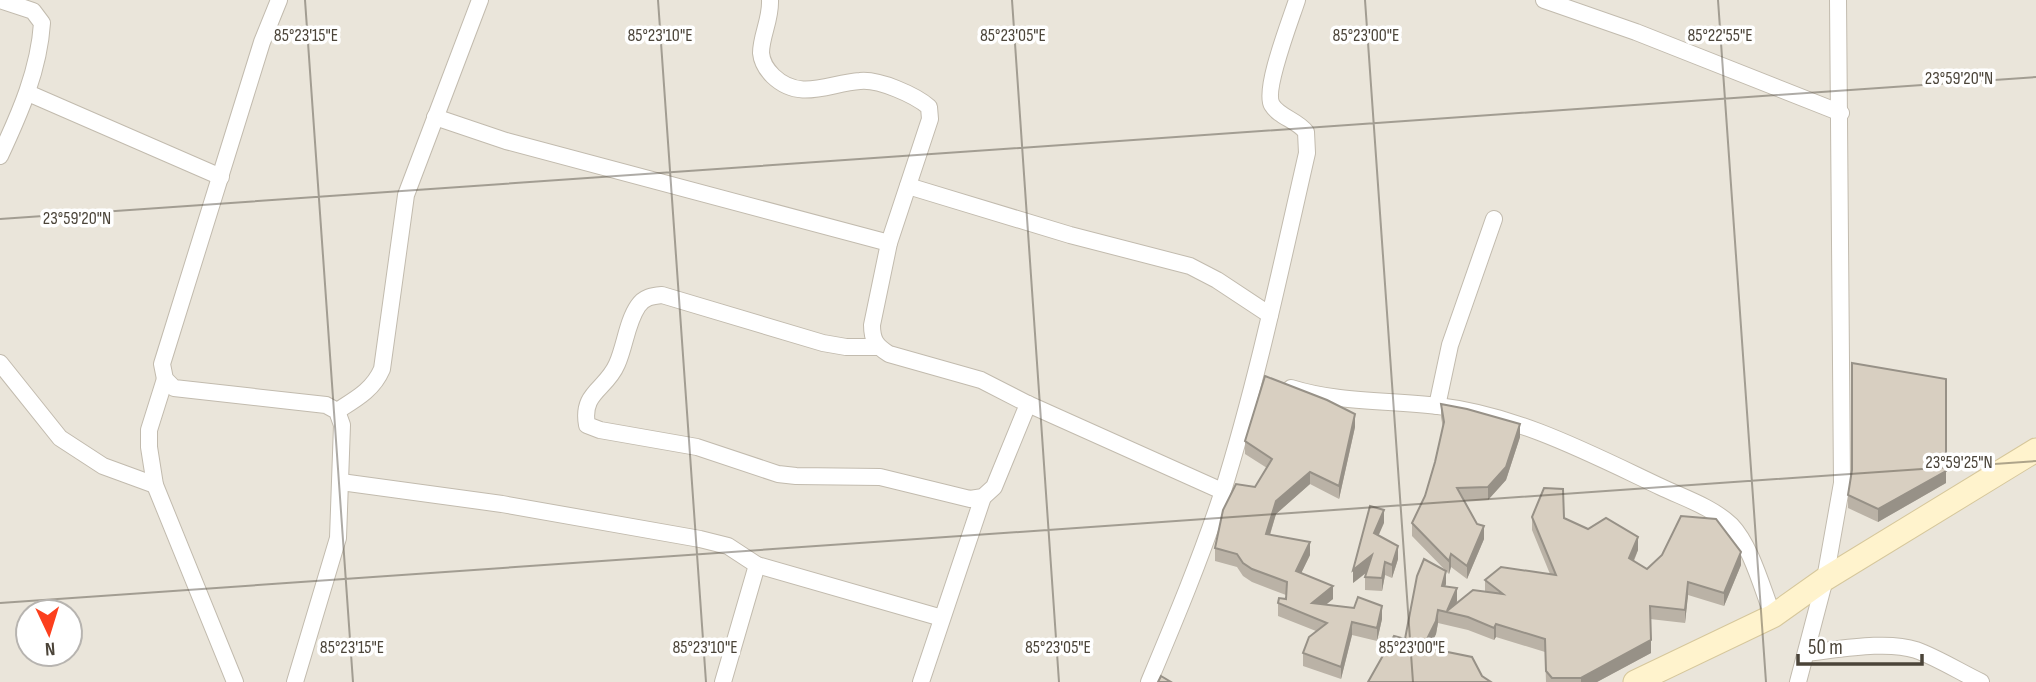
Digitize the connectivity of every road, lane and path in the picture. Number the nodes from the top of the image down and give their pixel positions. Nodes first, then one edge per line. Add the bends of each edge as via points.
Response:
1 (0, 0) edge
2 (279, 0) edge
3 (480, 0) edge
4 (770, 0) edge
5 (1297, 0) edge
6 (1544, 0) edge
7 (1838, 0) edge
8 (35, 6) edge
9 (28, 93) junction
10 (1841, 113) junction
11 (435, 117) junction
12 (0, 156) edge
13 (221, 177) junction
14 (908, 186) junction
15 (1494, 219) dead end
16 (889, 243) junction
17 (1270, 315) junction
18 (878, 347) junction
19 (0, 363) edge
20 (1267, 377) junction
21 (165, 379) junction
22 (1028, 404) junction
23 (1437, 406) junction
24 (337, 411) junction
25 (2036, 450) edge
26 (341, 482) junction
27 (155, 485) junction
28 (1222, 491) junction
29 (983, 496) junction
30 (757, 565) junction
31 (1825, 579) junction
32 (1773, 616) junction
33 (942, 618) junction
34 (1806, 653) junction
35 (1150, 679) edge
36 (235, 682) edge
37 (295, 682) edge
38 (723, 682) edge
39 (921, 682) edge
40 (1168, 682) edge
41 (1635, 682) edge
42 (1798, 682) edge
43 (1981, 682) edge

1 - 8 street
2 - 13 street
3 - 11 street
4 - 14 street via 761,51 764,67 776,79 792,89 808,91 861,80 919,99 929,107 930,119
5 - 17 street via 1270,97 1277,110 1302,127 1308,143
6 - 10 street
7 - 10 street
8 - 9 street via 42,23 41,37
9 - 12 street
9 - 13 street
10 - 31 street via 1842,483
11 - 16 street via 506,141
11 - 24 street via 406,195 382,369 366,393
13 - 21 street via 162,364
14 - 16 street
14 - 17 street via 1070,236 1190,266
15 - 23 street via 1450,345
16 - 18 street via 872,325
17 - 20 street
18 - 22 street via 972,377
18 - 29 street via 822,343 662,295 647,297 637,307 611,377 584,410 587,425 697,447 778,474 880,477 970,499
19 - 27 street via 60,439 103,466
20 - 23 street via 1329,398
20 - 28 street
21 - 24 street via 174,387 326,405
21 - 27 street via 149,430
22 - 28 street
22 - 29 street via 994,487
23 - 32 street via 1496,416 1526,427 1722,518 1743,541
24 - 26 street via 342,425
25 - 31 main road
26 - 30 street via 701,539 728,546
26 - 37 street via 338,538
27 - 36 street
28 - 35 street via 1198,564
29 - 33 street
30 - 33 street
30 - 38 street
31 - 32 main road
31 - 34 street
32 - 41 main road
33 - 39 street
34 - 42 street
34 - 43 street via 1886,647 1915,650
35 - 40 street

